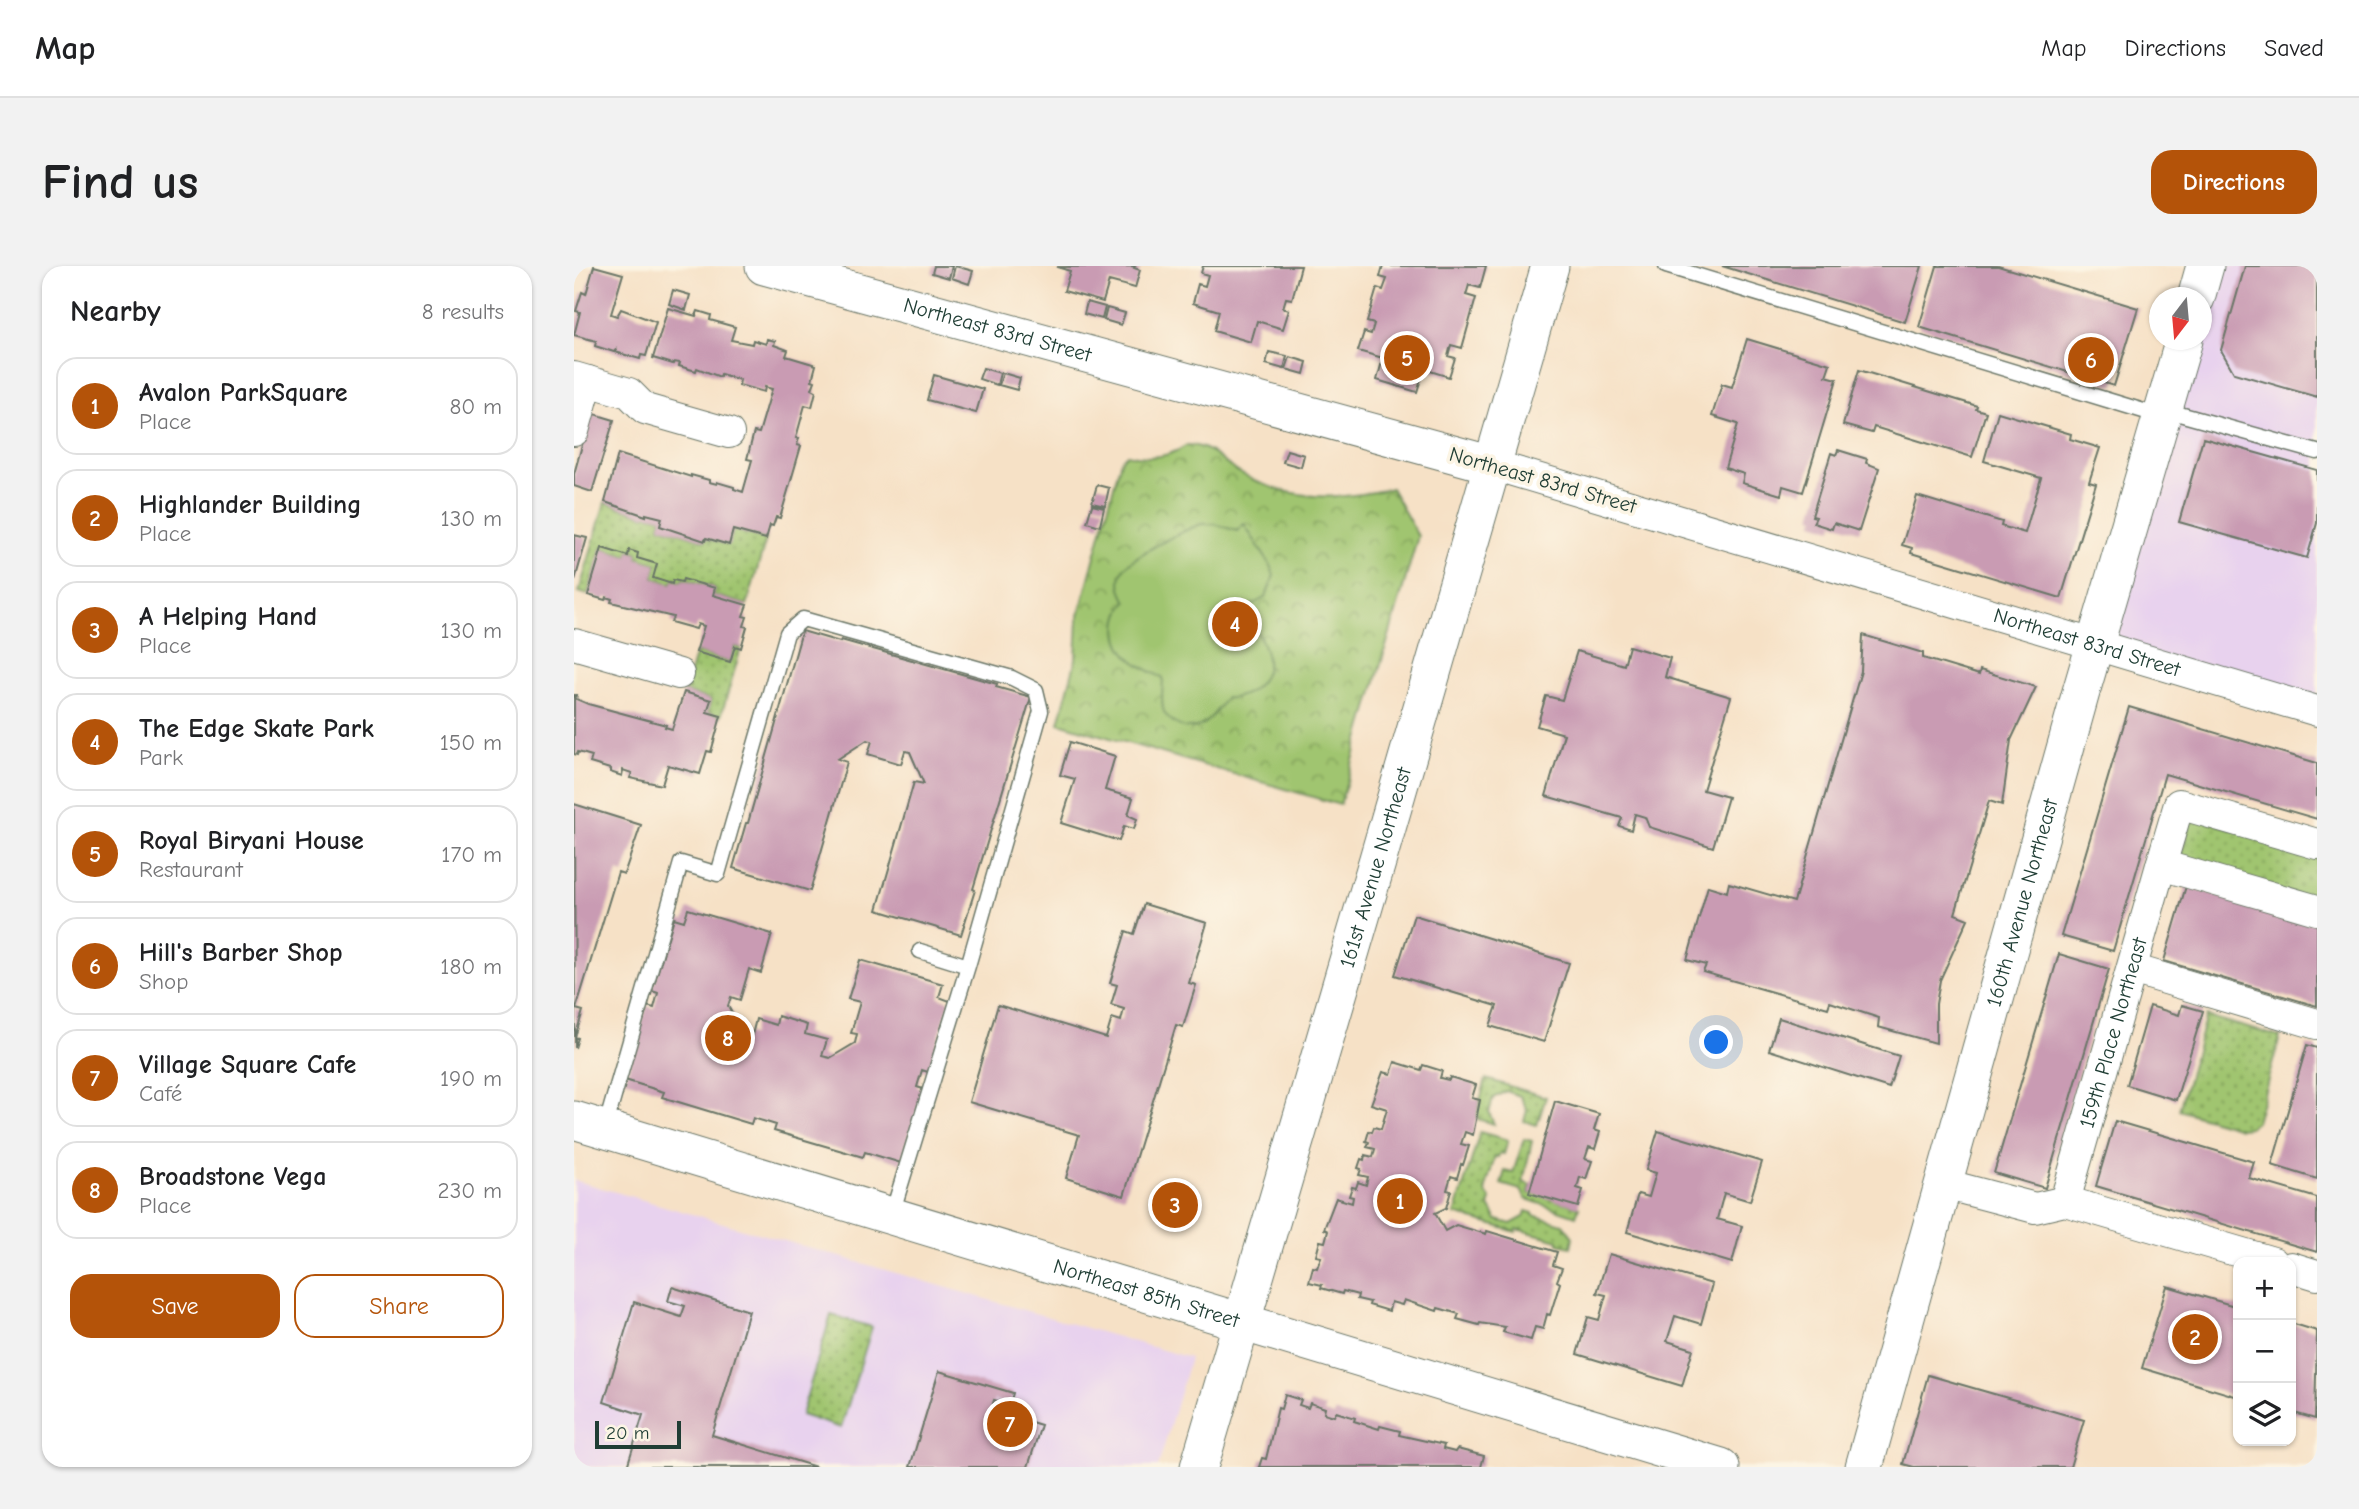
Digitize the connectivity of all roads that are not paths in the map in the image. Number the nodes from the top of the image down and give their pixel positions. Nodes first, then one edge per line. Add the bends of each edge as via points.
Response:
1 (1550, 266) edge
2 (1666, 266) edge
3 (2205, 266) edge
4 (787, 269) edge
5 (2199, 287) edge
6 (2181, 350) edge
7 (581, 379) edge
8 (2162, 413) junction
9 (574, 431) edge
10 (729, 433) dead end
11 (2317, 453) edge
12 (1493, 465) junction
13 (574, 644) edge
14 (2095, 645) junction
15 (679, 674) dead end
16 (2317, 712) edge
17 (2317, 844) edge
18 (2161, 865) junction
19 (2317, 911) edge
20 (920, 951) dead end
21 (968, 966) junction
22 (2132, 969) junction
23 (2317, 1024) edge
24 (589, 1125) edge
25 (1944, 1184) junction
26 (2065, 1201) junction
27 (891, 1217) junction
28 (2256, 1257) edge
29 (2296, 1269) edge
30 (2317, 1275) edge
31 (1242, 1321) junction
32 (1199, 1467) edge
33 (1721, 1467) edge
34 (1864, 1467) edge

1 - 12 street, 161st Avenue Northeast
2 - 8 lane
3 - 5 street
4 - 12 street, Northeast 83rd Street
6 - 8 street, 160th Avenue Northeast
7 - 9 street
7 - 10 street via 629,393 645,409
8 - 11 lane
8 - 14 street, 160th Avenue Northeast
12 - 14 street, Northeast 83rd Street
12 - 31 street, 161st Avenue Northeast
13 - 15 street
14 - 16 street, Northeast 83rd Street
14 - 25 street, 160th Avenue Northeast
17 - 18 street, 159th Place Northeast via 2179,804
18 - 19 street
18 - 22 street, 159th Place Northeast
20 - 21 lane
21 - 24 lane via 1041,711 1036,690 1012,678 803,619 787,633 736,834 718,874 681,863
21 - 27 lane
22 - 23 street
22 - 26 street, 159th Place Northeast
24 - 27 street, Northeast 85th Street
25 - 26 street via 2035,1208
25 - 34 street, 160th Avenue Northeast
26 - 28 street
27 - 31 street, Northeast 85th Street
29 - 30 street
31 - 32 street, 161st Avenue Northeast
31 - 33 street, Northeast 85th Street

